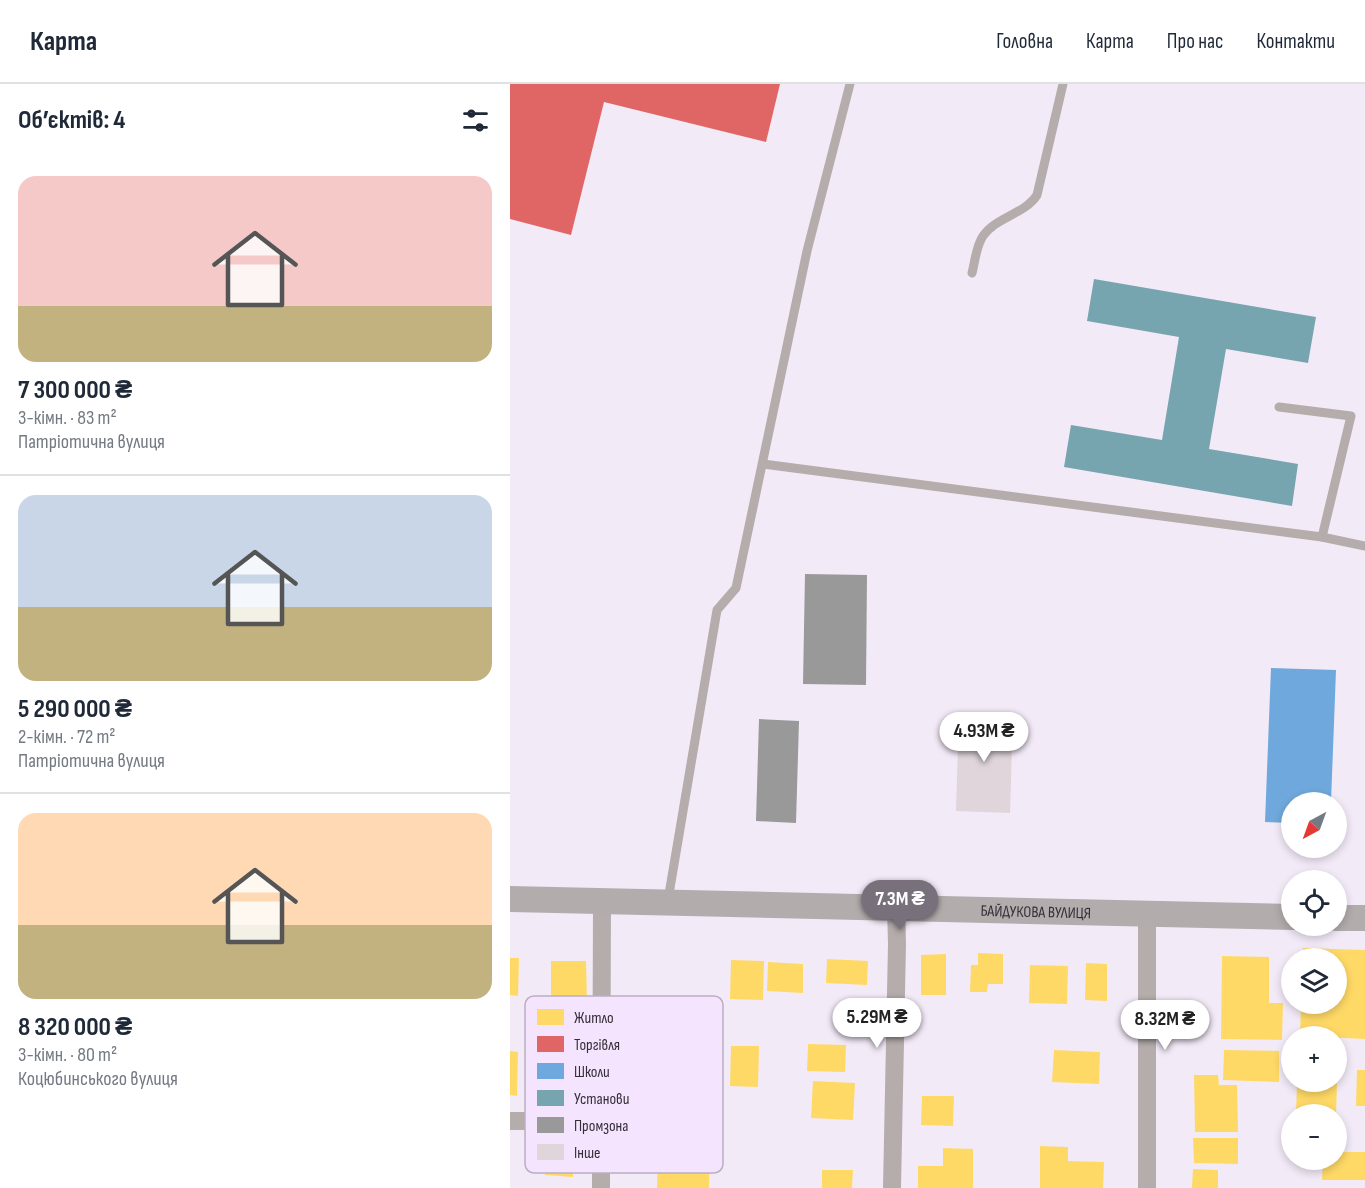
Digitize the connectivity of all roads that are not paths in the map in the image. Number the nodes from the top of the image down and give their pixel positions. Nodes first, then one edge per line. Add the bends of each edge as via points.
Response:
1 (850, 84) edge
2 (1063, 84) edge
3 (972, 273) dead end
4 (1279, 407) dead end
5 (763, 464) junction
6 (1322, 537) junction
7 (1365, 546) edge
8 (510, 899) edge
9 (602, 902) junction
10 (667, 903) junction
11 (896, 909) junction
12 (1147, 914) junction
13 (1281, 917) edge
14 (1347, 918) edge
15 (1365, 918) edge
16 (601, 996) edge
17 (601, 1173) edge
18 (601, 1188) edge
19 (892, 1188) edge
20 (1147, 1188) edge

1 - 5 lane via 807,251
2 - 3 lane via 1036,195 988,229 981,239
4 - 6 lane via 1351,416
5 - 6 lane
5 - 10 lane via 736,588 717,609
6 - 7 lane
8 - 9 main road, БАЙДУКОВА ВУЛИЦЯ
9 - 10 main road, БАЙДУКОВА ВУЛИЦЯ
9 - 16 street
10 - 11 main road, БАЙДУКОВА ВУЛИЦЯ
11 - 12 main road, БАЙДУКОВА ВУЛИЦЯ
11 - 19 street
12 - 13 main road, БАЙДУКОВА ВУЛИЦЯ
12 - 20 street
14 - 15 main road
17 - 18 street

